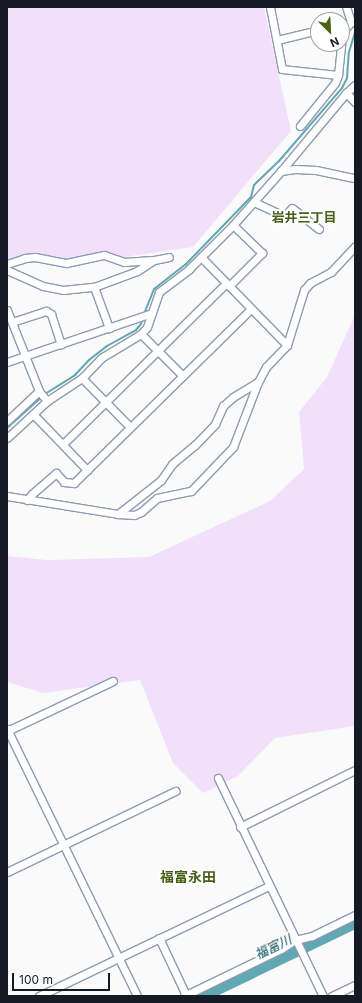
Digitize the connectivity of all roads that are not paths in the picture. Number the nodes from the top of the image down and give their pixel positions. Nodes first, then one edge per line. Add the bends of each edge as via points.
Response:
1 (270, 7) edge
2 (346, 7) edge
3 (351, 22) edge
4 (310, 32) edge
5 (277, 40) junction
6 (340, 52) edge
7 (338, 75) junction
8 (355, 85) edge
9 (346, 93) junction
10 (355, 102) edge
11 (300, 126) dead end
12 (281, 172) junction
13 (355, 178) edge
14 (254, 202) junction
15 (233, 225) junction
16 (319, 229) dead end
17 (355, 246) edge
18 (169, 257) dead end
19 (201, 257) junction
20 (154, 260) junction
21 (7, 264) edge
22 (7, 270) edge
23 (227, 285) junction
24 (94, 288) junction
25 (251, 309) junction
26 (7, 310) edge
27 (146, 315) junction
28 (12, 322) junction
29 (109, 328) junction
30 (141, 334) junction
31 (61, 344) junction
32 (287, 345) junction
33 (158, 351) junction
34 (25, 356) junction
35 (7, 362) edge
36 (183, 376) junction
37 (82, 378) junction
38 (258, 382) junction
39 (43, 396) junction
40 (105, 402) junction
41 (33, 414) junction
42 (7, 421) edge
43 (130, 427) junction
44 (7, 438) edge
45 (63, 444) junction
46 (87, 470) junction
47 (7, 496) edge
48 (27, 500) junction
49 (118, 514) junction
50 (113, 681) dead end
51 (7, 730) edge
52 (355, 770) edge
53 (218, 778) dead end
54 (175, 791) dead end
55 (240, 827) junction
56 (63, 846) junction
57 (7, 872) edge
58 (269, 886) junction
59 (355, 914) edge
60 (159, 938) junction
61 (296, 942) junction
62 (118, 958) junction
63 (355, 985) edge
64 (185, 995) edge
65 (39, 996) edge
66 (136, 996) edge
67 (323, 996) edge
68 (332, 996) edge

1 - 5 street
2 - 3 street
4 - 5 street
5 - 7 street via 282,70
6 - 7 street
7 - 11 street via 336,83
8 - 9 street
9 - 10 street
9 - 12 street
12 - 13 street via 295,169 316,170
12 - 14 street
14 - 15 street
14 - 16 street via 284,216 292,208
15 - 19 street
15 - 23 street via 262,253
17 - 32 street via 331,272 310,283 304,290
18 - 20 street
19 - 23 street
19 - 27 street via 159,292
20 - 21 street via 124,262 104,255 66,263 36,257
20 - 24 street via 137,271
22 - 24 street via 43,286 62,290
23 - 25 street
23 - 33 street
24 - 29 street
25 - 32 street
25 - 36 street
26 - 28 street
27 - 29 street
27 - 30 street via 147,327
28 - 31 street via 46,311 51,314
28 - 34 street
29 - 31 street
30 - 33 street
30 - 37 street via 101,358
31 - 34 street
32 - 38 street via 266,367
33 - 36 street
33 - 40 street
34 - 35 street
34 - 39 street
36 - 43 street
37 - 39 street
37 - 40 street
38 - 49 street via 223,406 215,424 172,464 161,480
38 - 49 street via 233,447 201,482 191,491 157,498 134,515
39 - 41 street
39 - 42 street
40 - 43 street
40 - 45 street
41 - 44 street
41 - 45 street
43 - 46 street
45 - 46 street
46 - 48 street via 74,483 64,482 56,473
47 - 48 street
48 - 49 street
50 - 51 street
51 - 56 street
52 - 55 street
53 - 55 street
54 - 56 street
55 - 58 street
56 - 57 street
56 - 62 street
58 - 60 street
58 - 61 street
59 - 61 street
60 - 62 street
60 - 64 street
61 - 64 street
61 - 67 street
62 - 65 street
62 - 66 street
63 - 68 street

